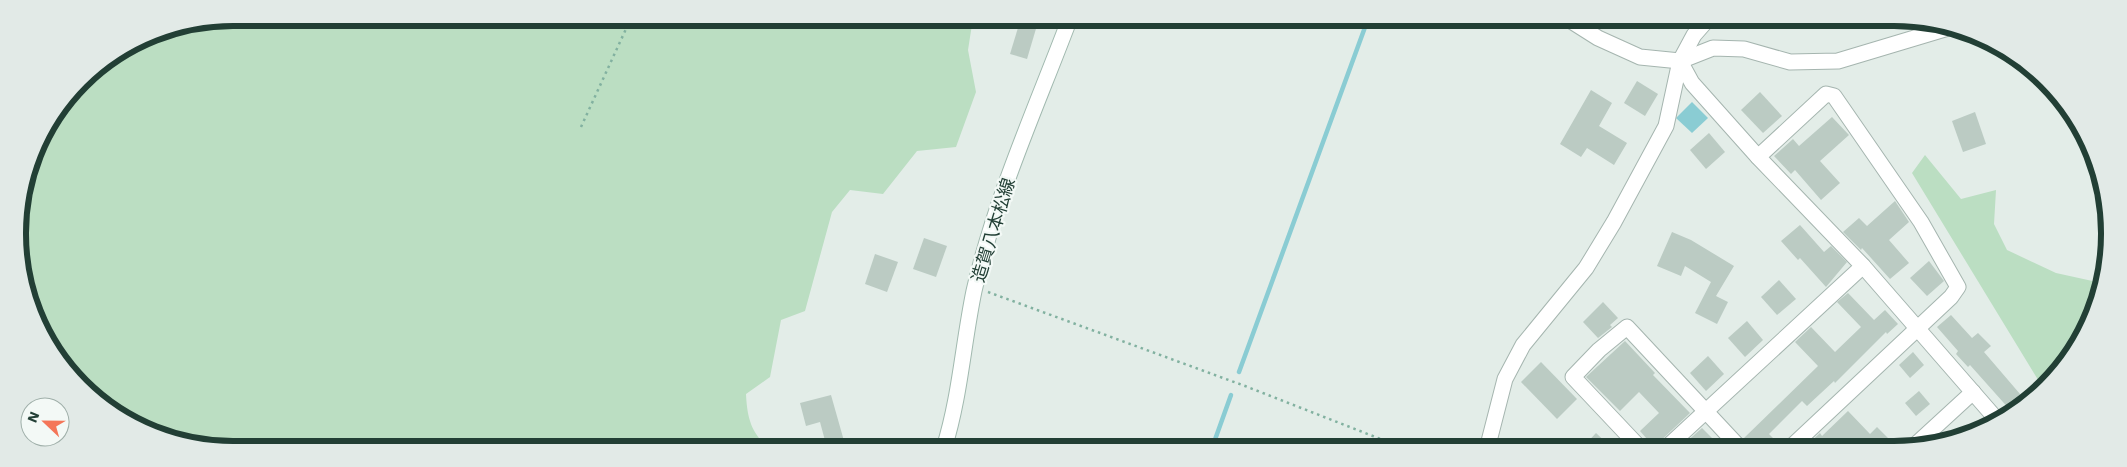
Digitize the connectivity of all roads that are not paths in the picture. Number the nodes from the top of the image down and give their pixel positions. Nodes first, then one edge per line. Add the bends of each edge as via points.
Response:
1 (1067, 26) edge
2 (1579, 26) edge
3 (1702, 26) edge
4 (1938, 31) edge
5 (1680, 61) junction
6 (1758, 157) junction
7 (1863, 266) junction
8 (1918, 328) junction
9 (1972, 392) junction
10 (1705, 410) junction
11 (1993, 415) edge
12 (1922, 439) edge
13 (946, 441) edge
14 (1488, 441) edge
15 (1633, 441) edge
16 (1673, 441) edge
17 (1734, 441) edge
18 (1798, 441) edge

1 - 13 street, 造賀八本松線 via 1005,188 974,291 954,416
2 - 5 street via 1640,57
3 - 5 street
4 - 5 street via 1838,61 1790,62 1744,49 1713,48
5 - 6 street via 1692,83
5 - 14 street via 1666,126 1586,268 1523,345 1505,379
6 - 7 street
6 - 8 street via 1826,94 1834,96 1921,222 1958,287
7 - 8 street
7 - 10 street
8 - 9 street
8 - 18 street
9 - 11 street
9 - 12 street
10 - 15 street via 1627,327 1573,377
10 - 16 street
10 - 17 street

